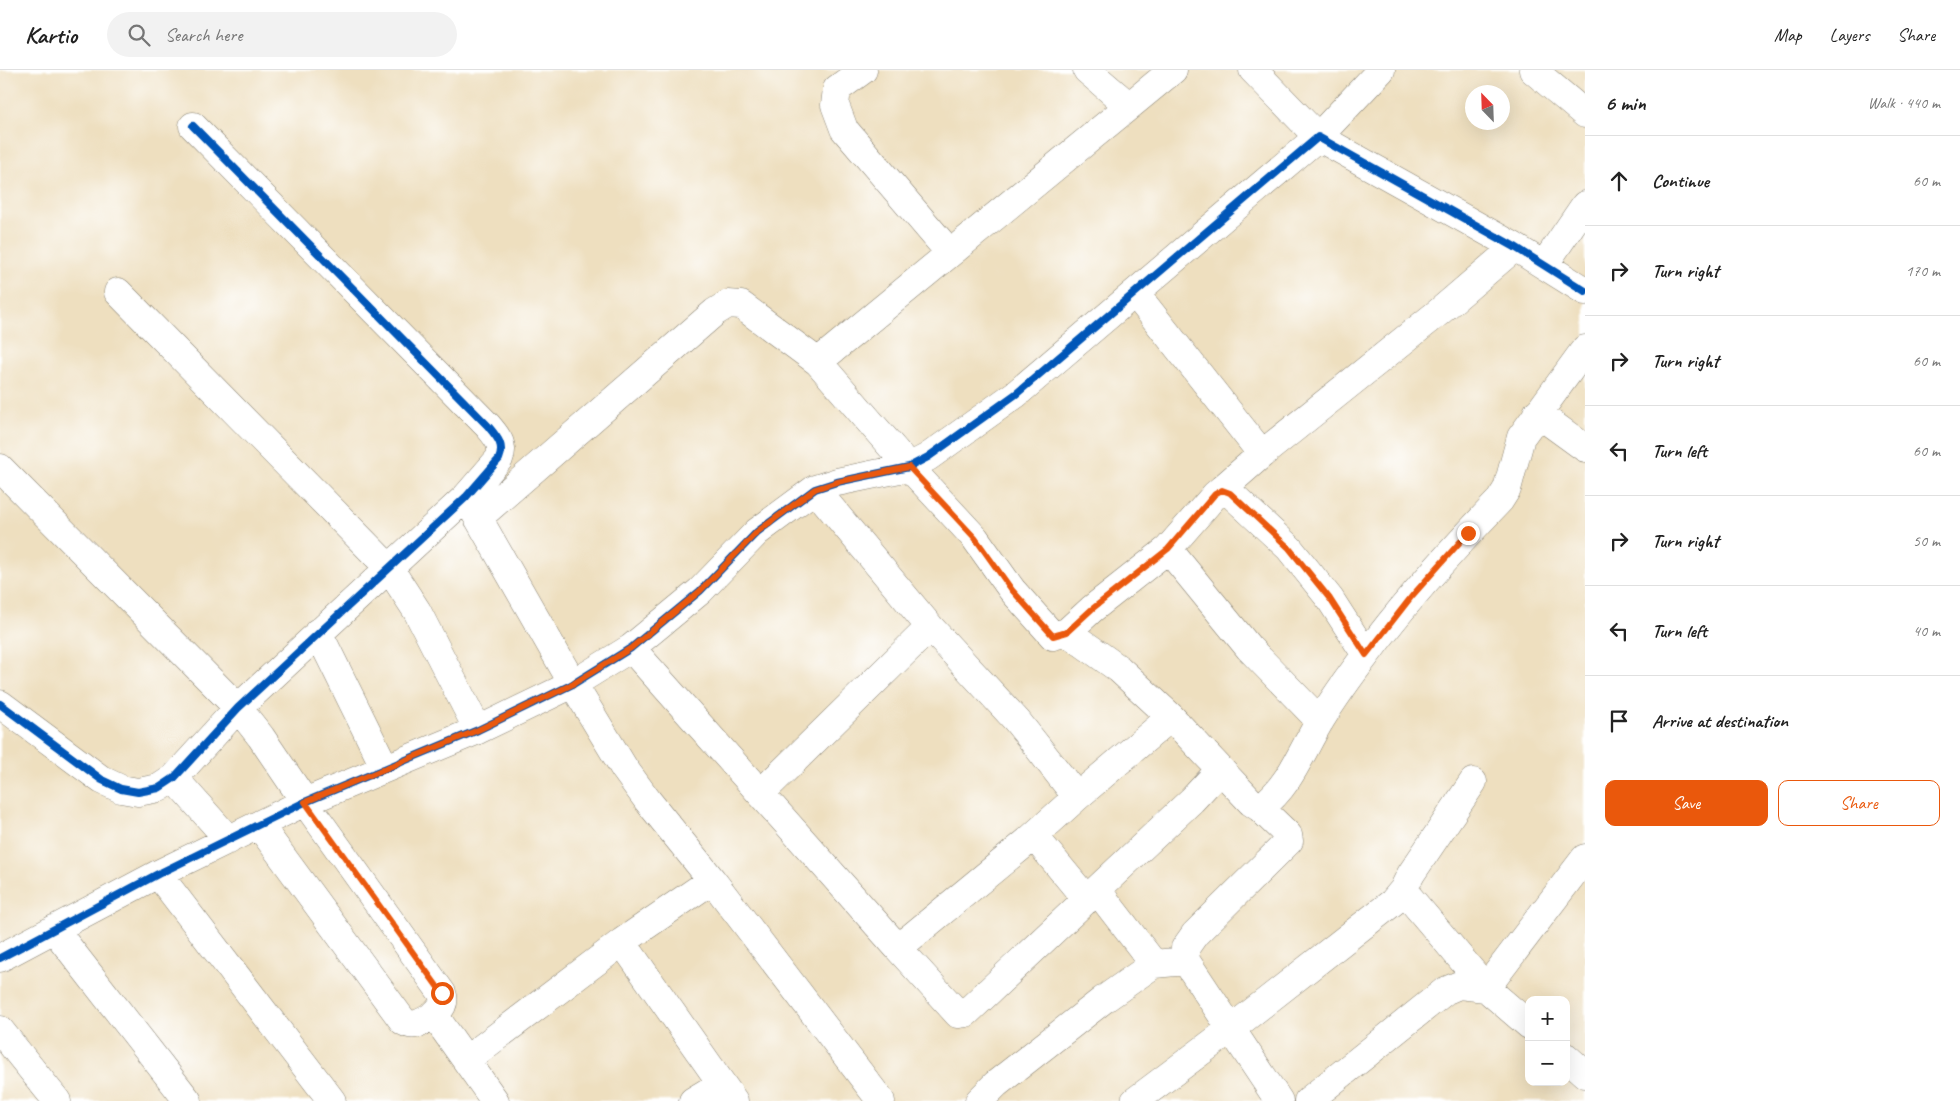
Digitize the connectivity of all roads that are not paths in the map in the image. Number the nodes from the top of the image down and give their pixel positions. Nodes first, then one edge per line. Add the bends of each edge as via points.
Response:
1 (863, 70) edge
2 (1087, 70) edge
3 (1173, 70) edge
4 (1253, 70) edge
5 (1382, 70) edge
6 (1533, 70) edge
7 (1129, 106) junction
8 (1585, 114) edge
9 (193, 126) dead end
10 (1318, 137) junction
11 (1585, 205) edge
12 (1515, 247) junction
13 (950, 253) junction
14 (1544, 265) junction
15 (1585, 291) edge
16 (118, 292) dead end
17 (1136, 293) junction
18 (1585, 349) edge
19 (818, 362) junction
20 (1537, 413) junction
21 (1585, 448) edge
22 (1262, 454) junction
23 (909, 467) junction
24 (0, 468) edge
25 (815, 489) junction
26 (1222, 490) junction
27 (472, 508) junction
28 (1168, 549) junction
29 (389, 568) junction
30 (930, 627) junction
31 (318, 632) junction
32 (1067, 632) junction
33 (631, 648) junction
34 (1366, 655) junction
35 (573, 684) junction
36 (0, 704) edge
37 (238, 708) junction
38 (1171, 717) junction
39 (1320, 721) junction
40 (478, 730) junction
41 (385, 768) junction
42 (1220, 770) junction
43 (174, 778) junction
44 (1474, 782) dead end
45 (761, 793) junction
46 (1077, 797) junction
47 (305, 802) junction
48 (1260, 808) junction
49 (259, 825) junction
50 (1034, 836) junction
51 (229, 840) junction
52 (1585, 858) edge
53 (158, 874) junction
54 (712, 880) junction
55 (1403, 890) junction
56 (1092, 895) junction
57 (54, 929) junction
58 (622, 942) junction
59 (898, 948) junction
60 (0, 958) edge
61 (1186, 961) junction
62 (1154, 964) junction
63 (1486, 988) junction
64 (434, 1015) junction
65 (1525, 1022) edge
66 (1231, 1029) junction
67 (0, 1030) edge
68 (466, 1060) junction
69 (1570, 1061) edge
70 (1585, 1074) edge
71 (728, 1092) edge
72 (57, 1101) edge
73 (188, 1101) edge
74 (332, 1101) edge
75 (495, 1101) edge
76 (693, 1101) edge
77 (881, 1101) edge
78 (979, 1101) edge
79 (1135, 1101) edge
80 (1279, 1101) edge
81 (1308, 1101) edge

1 - 13 street via 838,89 835,105 844,128
2 - 7 street
3 - 7 street
4 - 10 street
5 - 10 street
6 - 8 street
7 - 13 street
9 - 27 street via 495,435 502,452
10 - 12 street
10 - 17 street
11 - 14 street
12 - 14 street
12 - 22 street
13 - 19 street
14 - 15 street
16 - 29 street
17 - 22 street
17 - 23 street via 1016,394
18 - 20 street
19 - 23 street
19 - 27 street via 741,305 728,304
20 - 21 street
20 - 34 street via 1521,437 1507,489 1500,500 1412,596
22 - 26 street
23 - 25 street
23 - 32 street via 975,538 1012,590 1053,636
24 - 37 street
25 - 30 street
25 - 33 street via 757,532 700,591
26 - 28 street
26 - 34 street via 1230,493 1289,548 1330,599
27 - 29 street
27 - 35 street
28 - 32 street
28 - 39 street via 1249,648
29 - 31 street
29 - 40 street via 417,611
30 - 45 street
30 - 46 street via 1018,721
31 - 37 street
31 - 41 street
32 - 38 street via 1119,670
33 - 35 street
33 - 45 street
34 - 39 street
35 - 40 street
35 - 54 street via 648,802
36 - 43 street via 102,780 121,790 138,792 159,788
37 - 43 street
37 - 47 street
38 - 42 street
38 - 46 street
39 - 48 street via 1284,784 1274,798
40 - 41 street
41 - 47 street
42 - 48 street
42 - 56 street
43 - 51 street
44 - 55 street
45 - 59 street
46 - 50 street
47 - 49 street
47 - 64 street via 442,993 443,1005
48 - 61 street via 1288,835 1289,841 1195,934 1185,948
49 - 51 street
49 - 64 street via 403,1021 420,1024
50 - 56 street
50 - 59 street
51 - 53 street
52 - 63 street
53 - 57 street
53 - 74 street
54 - 58 street
54 - 77 street
55 - 63 street
55 - 66 street via 1393,902
56 - 59 street via 966,1013 958,1014
56 - 62 street
57 - 60 street
57 - 73 street
58 - 68 street
58 - 71 street
61 - 62 street
61 - 66 street
62 - 78 street via 1103,1000
63 - 65 street
63 - 81 street via 1459,985 1445,992
64 - 68 street
66 - 79 street
66 - 80 street
67 - 72 street
68 - 75 street
69 - 70 street
71 - 76 street

